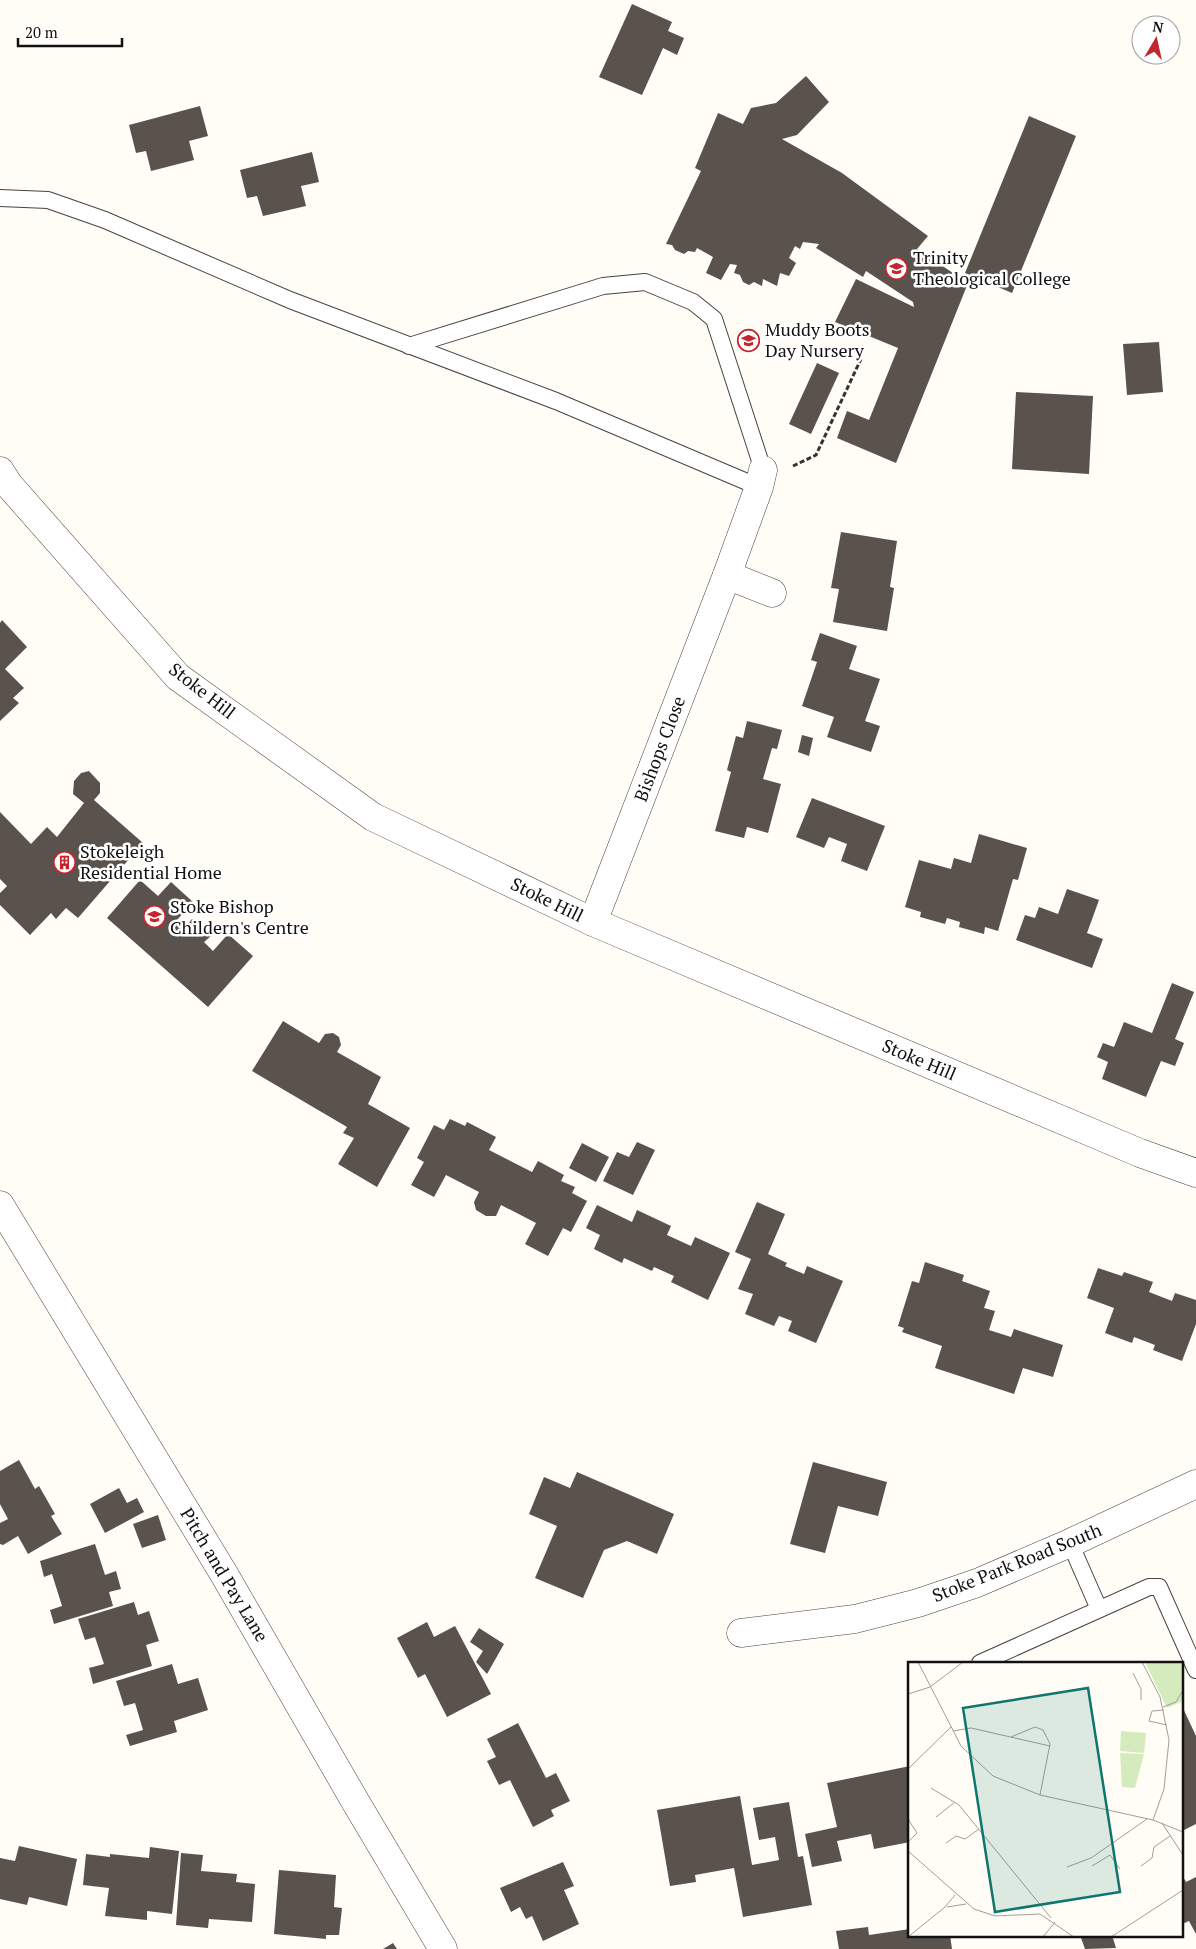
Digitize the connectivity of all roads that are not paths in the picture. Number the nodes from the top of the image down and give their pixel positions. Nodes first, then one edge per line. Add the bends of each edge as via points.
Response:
1 (0, 198) edge
2 (409, 346) junction
3 (0, 471) edge
4 (761, 479) junction
5 (727, 575) junction
6 (772, 593) dead end
7 (593, 922) junction
8 (1196, 1173) edge
9 (0, 1205) edge
10 (1196, 1484) edge
11 (1070, 1543) junction
12 (1099, 1609) junction
13 (741, 1633) dead end
14 (982, 1662) edge
15 (1196, 1670) edge
16 (443, 1949) edge

1 - 2 lane via 48,200 105,220 290,300
2 - 4 lane
2 - 4 lane via 603,286 645,282 693,302 714,319
3 - 7 street, Stoke Hill via 178,677 373,816
4 - 5 street, Bishops Close
5 - 6 street
5 - 7 street, Bishops Close
7 - 8 street, Stoke Hill via 1131,1149
9 - 16 street, Pitch and Pay Lane via 224,1574
10 - 11 street, Stoke Park Road South
11 - 12 lane
11 - 13 street, Stoke Park Road South via 977,1583 904,1607 855,1619
12 - 14 lane
12 - 15 lane via 1149,1587 1159,1587

